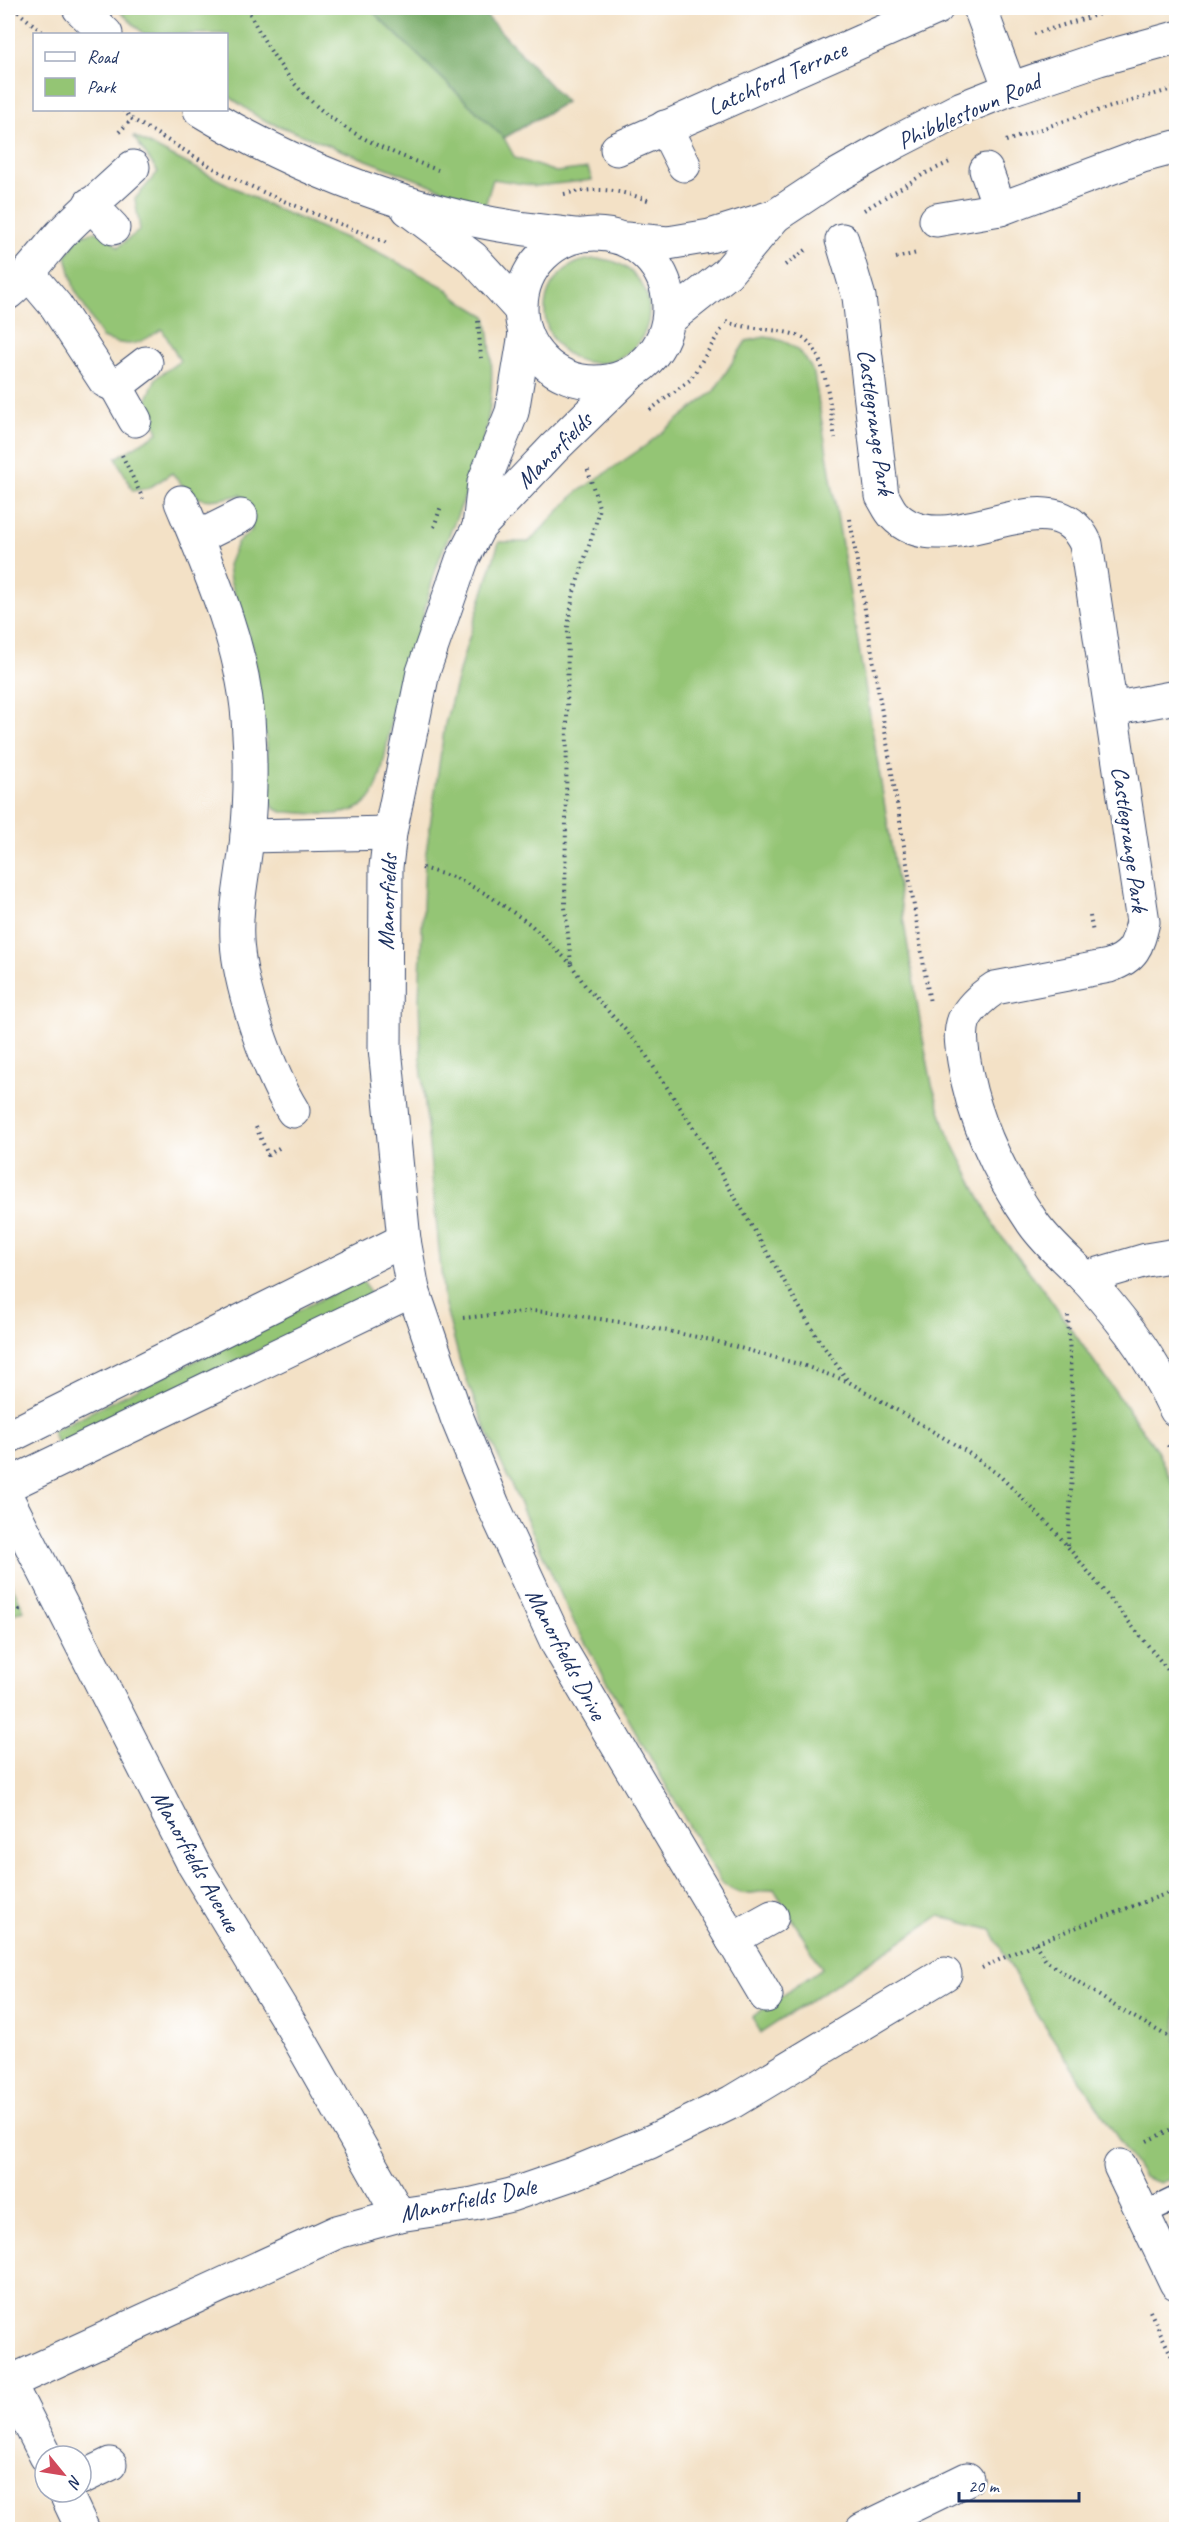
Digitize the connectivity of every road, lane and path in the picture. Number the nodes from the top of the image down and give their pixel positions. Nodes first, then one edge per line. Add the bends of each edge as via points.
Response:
1 (13, 8) edge
2 (79, 8) edge
3 (937, 8) edge
4 (980, 8) edge
5 (1119, 8) edge
6 (44, 33) edge
7 (105, 33) edge
8 (1034, 34) dead end
9 (1176, 38) edge
10 (1010, 89) junction
11 (124, 111) edge
12 (202, 111) edge
13 (665, 127) junction
14 (1176, 147) edge
15 (617, 148) dead end
16 (684, 165) dead end
17 (133, 167) dead end
18 (986, 170) dead end
19 (394, 199) junction
20 (90, 204) junction
21 (1000, 209) junction
22 (775, 216) junction
23 (936, 220) dead end
24 (113, 228) dead end
25 (576, 235) junction
26 (626, 239) junction
27 (842, 240) dead end
28 (397, 248) dead end
29 (18, 284) edge
30 (475, 313) dead end
31 (669, 319) junction
32 (522, 322) junction
33 (725, 322) dead end
34 (146, 363) dead end
35 (480, 368) dead end
36 (629, 375) junction
37 (116, 386) junction
38 (127, 434) joint
39 (836, 446) dead end
40 (584, 460) dead end
41 (443, 500) dead end
42 (181, 502) dead end
43 (146, 504) dead end
44 (849, 514) dead end
45 (241, 516) dead end
46 (479, 527) junction
47 (197, 538) junction
48 (462, 560) junction
49 (1176, 698) edge
50 (1112, 709) junction
51 (390, 833) junction
52 (248, 836) junction
53 (419, 868) dead end
54 (571, 964) junction
55 (930, 1005) dead end
56 (293, 1111) dead end
57 (252, 1118) dead end
58 (286, 1144) dead end
59 (404, 1240) junction
60 (1176, 1254) edge
61 (1085, 1278) junction
62 (413, 1290) junction
63 (1068, 1310) dead end
64 (426, 1332) junction
65 (849, 1382) junction
66 (1176, 1410) edge
67 (8, 1437) edge
68 (8, 1485) edge
69 (8, 1500) edge
70 (1068, 1546) junction
71 (15, 1603) dead end
72 (8, 1615) edge
73 (1176, 1680) edge
74 (1176, 1890) edge
75 (771, 1917) dead end
76 (732, 1939) junction
77 (1035, 1943) junction
78 (945, 1974) joint
79 (766, 1996) dead end
80 (1176, 2041) edge
81 (1120, 2166) dead end
82 (1176, 2198) edge
83 (1143, 2214) junction
84 (399, 2215) junction
85 (1176, 2283) edge
86 (8, 2382) edge
87 (40, 2444) edge
88 (110, 2464) dead end
89 (93, 2472) edge
90 (967, 2479) dead end
91 (71, 2504) edge
92 (83, 2529) edge
93 (862, 2529) edge

1 - 6 path
2 - 7 street
3 - 13 street, Latchford Terrace
4 - 10 street
5 - 8 path
9 - 10 street, Phibblestown Road
10 - 22 street, Phibblestown Road via 962,108 896,142
11 - 28 path via 222,173
12 - 19 street via 275,152
13 - 15 street, Latchford Terrace
13 - 16 street
14 - 21 street
17 - 20 street
18 - 21 street
19 - 25 street via 494,224
19 - 32 street via 473,258
20 - 24 street
20 - 29 street
21 - 23 street
22 - 26 street, Phibblestown Road via 710,236 668,243
22 - 31 street, Phibblestown Road via 727,273
25 - 26 street via 601,233
25 - 32 street via 554,246 535,263 524,285
26 - 31 street via 646,252 661,271 669,295
27 - 50 street, Castlegrange Park via 859,297 882,496 894,516 917,530 951,531 1037,513 1055,516 1081,533 1086,544
29 - 37 street via 56,306 105,381
30 - 35 path via 480,331
31 - 36 street via 662,342 648,361
32 - 36 street via 538,356 556,372 580,381 605,382
32 - 46 street, Manorfields via 512,412 484,482
33 - 39 path via 802,336 820,357
34 - 37 street
36 - 46 street, Manorfields
37 - 38 street
38 - 43 path
40 - 54 path via 599,507 573,595 568,627 565,906
41 - 48 path via 427,547
42 - 47 street
44 - 55 path
45 - 47 street
46 - 48 street, Manorfields
47 - 52 street via 234,643 248,715
48 - 51 street, Manorfields via 423,672
49 - 50 street
50 - 61 street, Castlegrange Park via 1143,922 1137,946 1124,961 1109,966 995,988 974,1006 964,1021 962,1034 969,1091 991,1147 1034,1224
51 - 52 street
51 - 59 street, Manorfields via 386,867 385,1048
52 - 56 street via 237,940 243,984 262,1041
53 - 54 path via 456,878 488,895 530,924
54 - 65 path via 662,1078 817,1337
57 - 58 path via 268,1155
59 - 62 street, Manorfields
59 - 67 street
60 - 61 street
61 - 66 street, Castlegrange Park via 1131,1334
62 - 64 street, Manorfields Drive
62 - 68 street
63 - 70 path via 1074,1439
64 - 65 path via 460,1318 560,1313 684,1333
64 - 76 street, Manorfields Drive via 484,1486 558,1645
65 - 70 path via 966,1451 1000,1476
69 - 84 street, Manorfields Avenue via 194,1865
70 - 73 path
71 - 72 path via 19,1610
74 - 77 path
75 - 76 street
76 - 79 street, Manorfields Drive
77 - 78 path via 972,1973
77 - 80 path via 1046,1961
78 - 84 street, Manorfields Dale via 732,2102 650,2142 512,2195
81 - 83 street
82 - 83 lane
83 - 85 street
84 - 86 street, Manorfields Dale via 337,2232
86 - 87 street
88 - 89 street
90 - 93 street
91 - 92 street

